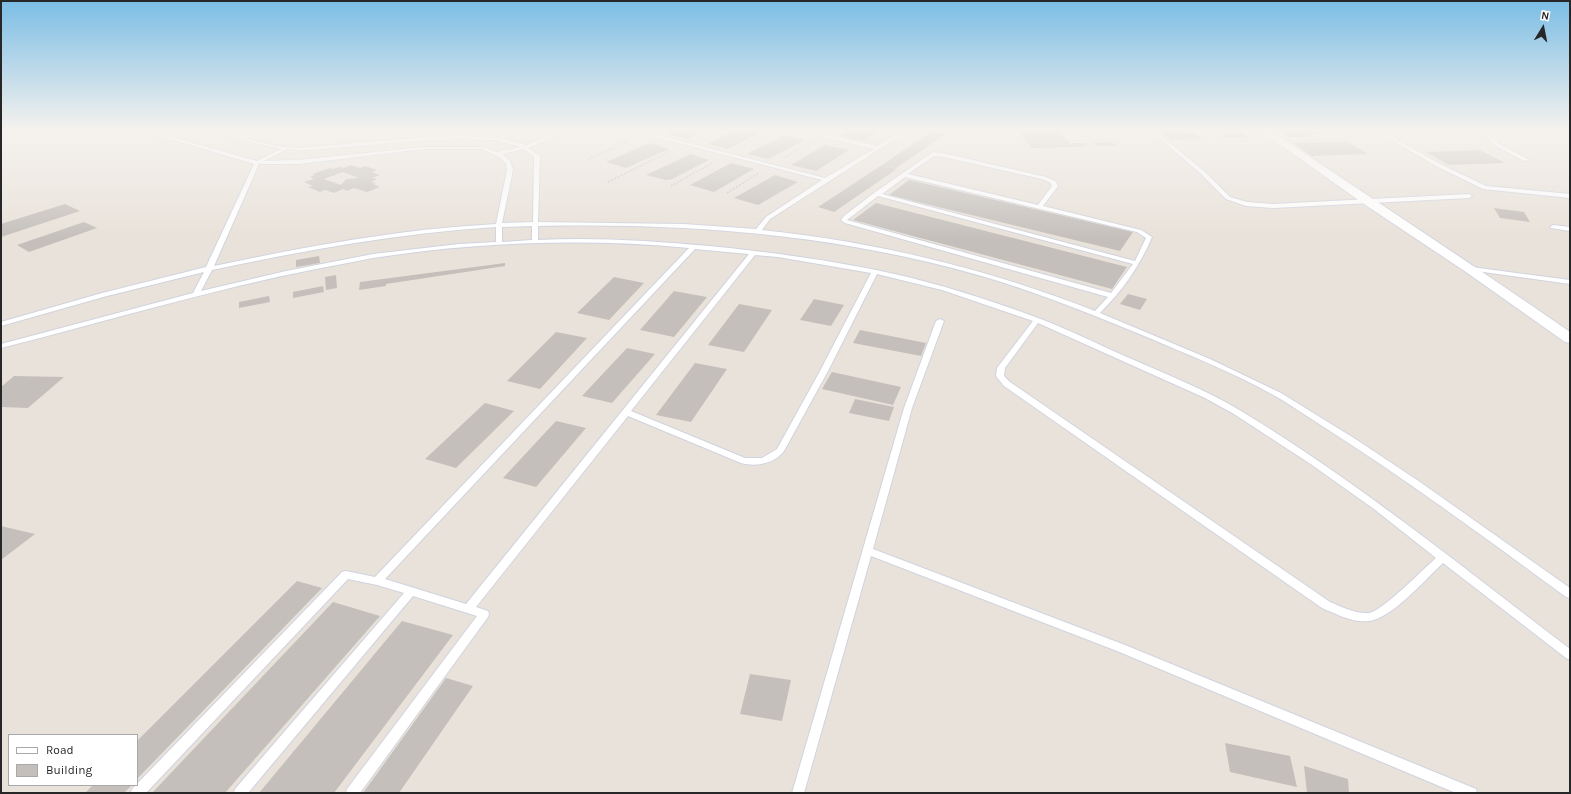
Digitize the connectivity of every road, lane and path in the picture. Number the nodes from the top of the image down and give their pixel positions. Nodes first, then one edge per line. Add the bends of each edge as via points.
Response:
1 (256, 166) edge
2 (509, 166) edge
3 (538, 166) edge
4 (641, 166) edge
5 (774, 166) edge
6 (849, 166) edge
7 (916, 166) edge
8 (991, 166) edge
9 (1195, 166) edge
10 (1316, 166) edge
11 (1440, 166) edge
12 (904, 175) junction
13 (826, 180) junction
14 (608, 182) dead end
15 (876, 194) junction
16 (1469, 196) dead end
17 (1570, 196) edge
18 (1368, 202) junction
19 (1040, 207) junction
20 (535, 223) junction
21 (499, 225) junction
22 (1553, 227) dead end
23 (1570, 229) edge
24 (758, 231) junction
25 (535, 241) junction
26 (499, 243) junction
27 (694, 246) junction
28 (754, 252) junction
29 (1137, 263) junction
30 (1471, 268) junction
31 (209, 269) junction
32 (875, 272) junction
33 (1570, 282) edge
34 (196, 294) junction
35 (1113, 296) junction
36 (1096, 314) junction
37 (1037, 320) junction
38 (940, 321) dead end
39 (1, 324) edge
40 (1570, 339) edge
41 (1, 346) edge
42 (626, 412) junction
43 (867, 551) junction
44 (1443, 557) junction
45 (377, 581) junction
46 (412, 592) junction
47 (1570, 594) edge
48 (468, 610) junction
49 (1570, 655) edge
50 (137, 793) edge
51 (240, 793) edge
52 (352, 793) edge
53 (798, 793) edge
54 (1471, 793) edge

1 - 31 lane
2 - 21 lane
3 - 20 lane
4 - 14 path
5 - 13 lane
6 - 13 lane
7 - 12 lane
8 - 19 lane via 1053,182 1055,186
9 - 18 lane via 1222,193 1237,202 1258,206
10 - 18 street
11 - 17 lane via 1484,188
12 - 15 lane
12 - 19 lane
13 - 24 lane via 768,218
15 - 29 lane
15 - 35 lane via 844,220
16 - 18 lane
18 - 30 street
19 - 29 lane via 1147,235 1149,237
20 - 21 lane
20 - 24 lane via 707,226
20 - 25 lane
21 - 26 lane
21 - 31 lane via 419,232 328,245
22 - 23 lane
24 - 36 lane via 826,239 907,255 1007,282
25 - 26 lane
25 - 27 lane via 637,241
26 - 34 lane via 373,256
27 - 28 lane
27 - 45 lane
28 - 32 lane via 812,259
28 - 42 lane
29 - 35 lane
30 - 33 lane
30 - 40 street
31 - 34 lane
31 - 39 lane
32 - 37 lane via 944,289
32 - 42 lane via 780,451 770,459 760,463 744,461
34 - 41 lane
35 - 36 lane
36 - 47 lane via 1238,374 1276,393 1426,489
37 - 44 lane via 1201,393 1237,412 1318,465
37 - 44 lane via 1001,368 1000,376 1007,384 1326,605 1350,615 1371,617 1388,607
38 - 43 lane via 908,408
42 - 48 lane
43 - 53 lane
43 - 54 lane via 1121,648
44 - 49 lane
45 - 46 lane
45 - 50 lane via 346,575
46 - 48 lane
46 - 51 lane
48 - 52 lane via 484,614

